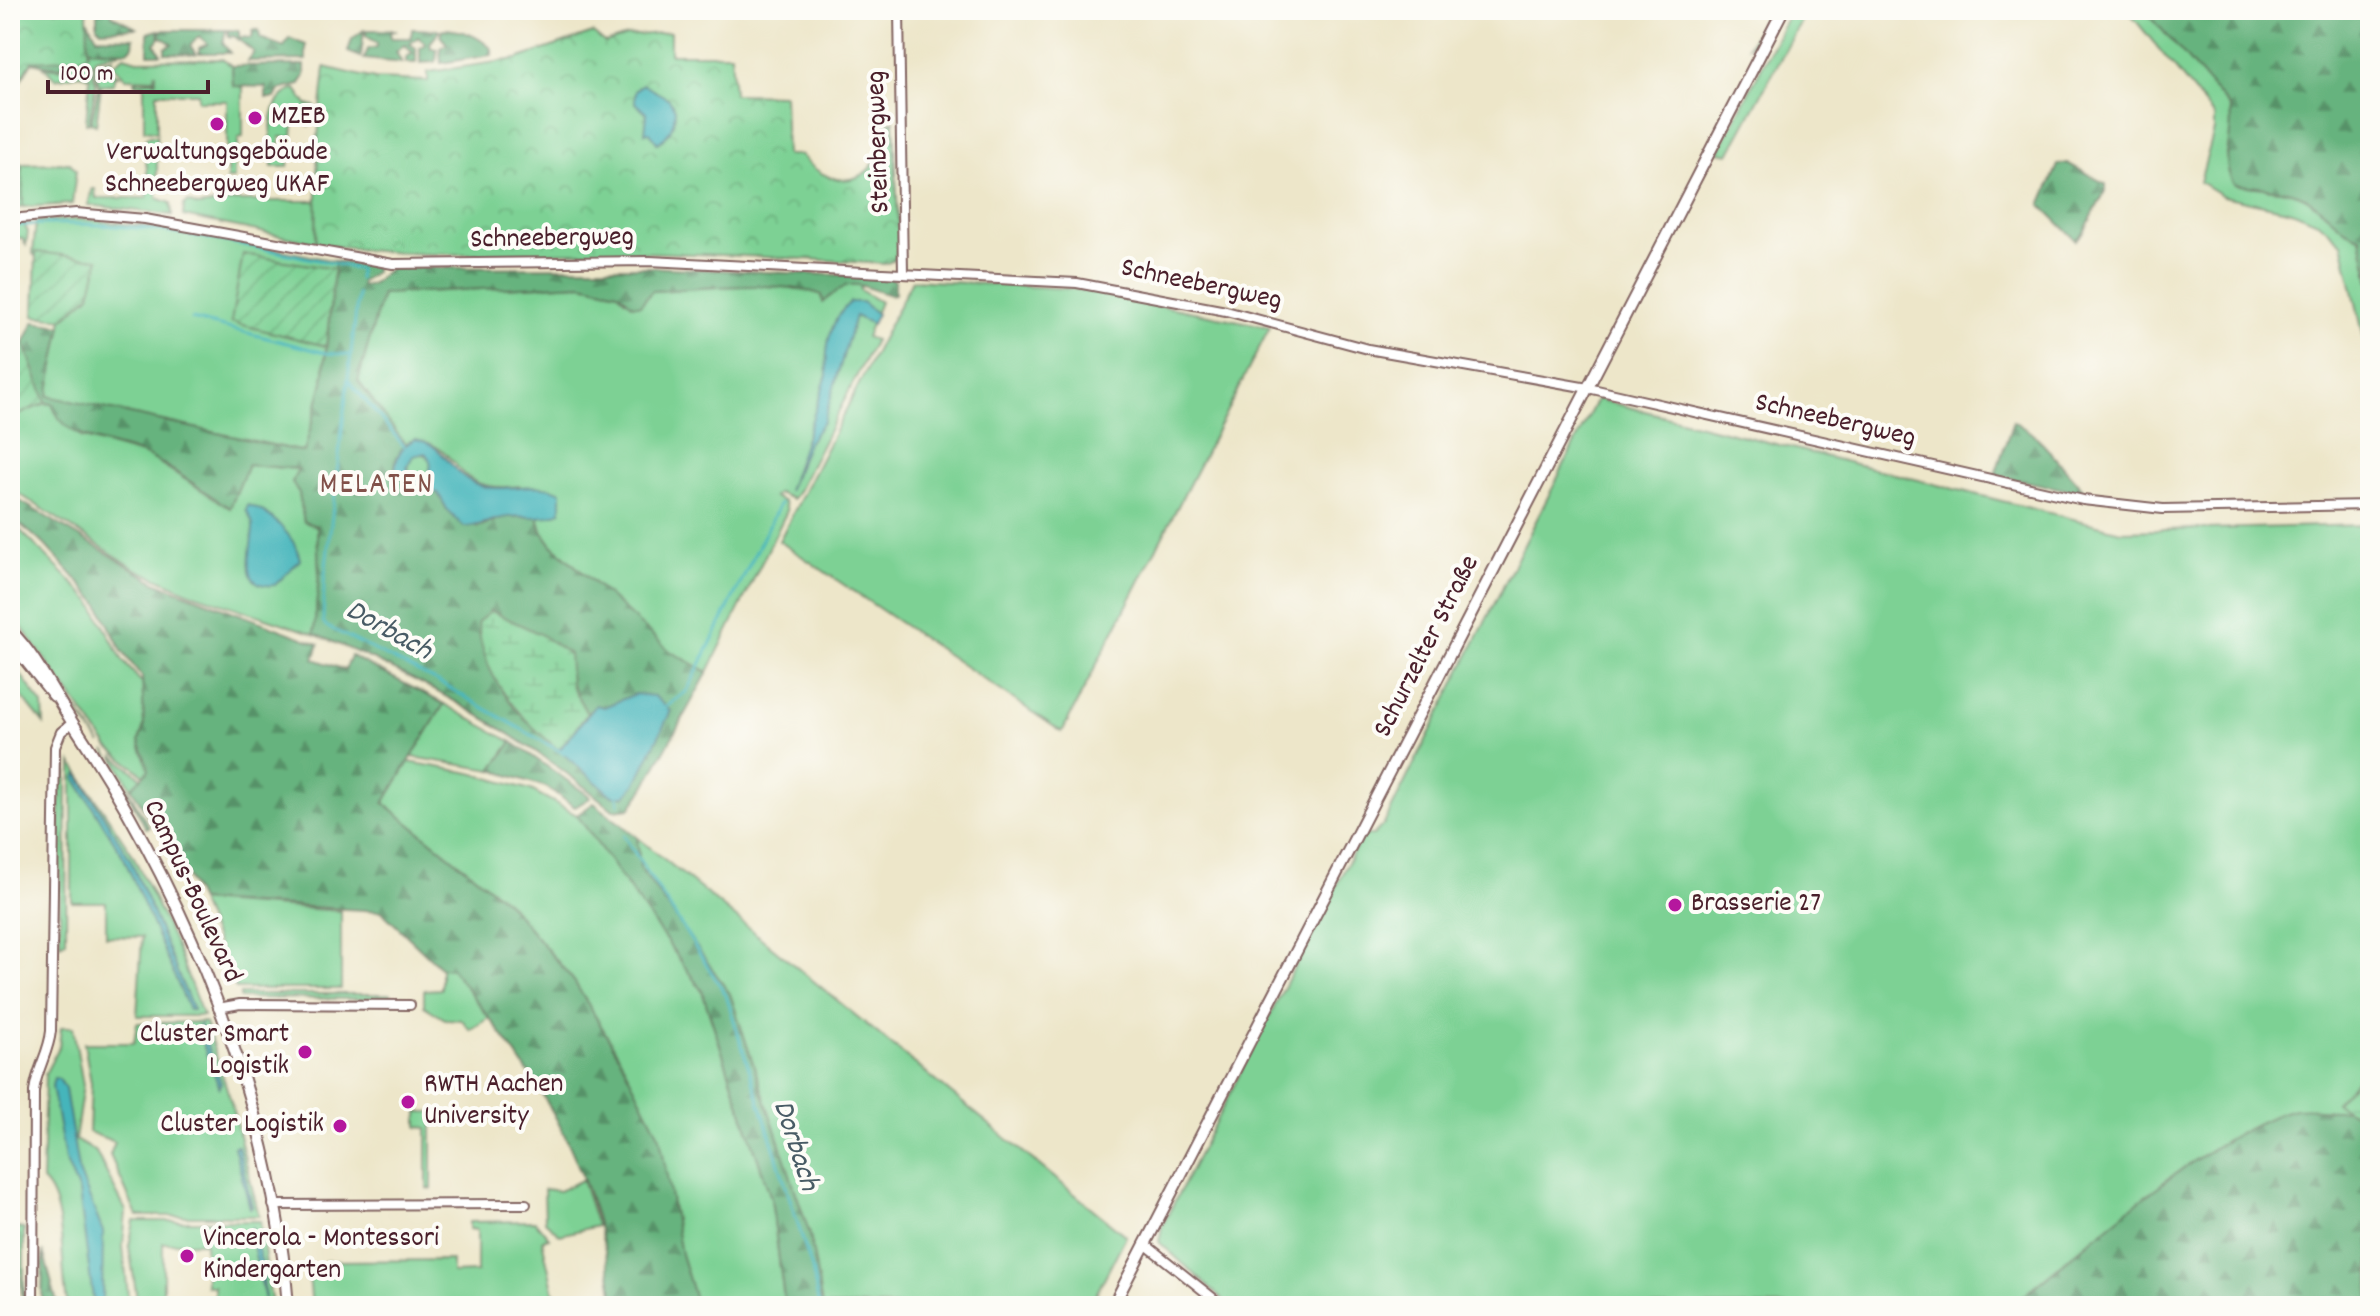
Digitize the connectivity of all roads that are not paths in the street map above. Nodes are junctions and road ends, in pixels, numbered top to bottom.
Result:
1 (899, 10) edge
2 (1783, 10) edge
3 (10, 219) edge
4 (903, 273) junction
5 (1588, 388) junction
6 (2370, 505) edge
7 (10, 630) edge
8 (10, 641) edge
9 (58, 700) junction
10 (72, 723) junction
11 (410, 1005) dead end
12 (218, 1008) junction
13 (526, 1204) dead end
14 (273, 1205) junction
15 (1145, 1244) junction
16 (33, 1306) edge
17 (288, 1306) edge
18 (1113, 1306) edge
19 (1223, 1306) edge

1 - 4 street, Steinbergweg
2 - 5 street, Schurzelter Straße
3 - 4 street, Schneebergweg
4 - 5 street, Schneebergweg
5 - 6 street, Schneebergweg
5 - 15 street, Schurzelter Straße
7 - 9 street, Campus-Boulevard
8 - 9 street, Campus-Boulevard
9 - 10 street, Campus-Boulevard
10 - 12 street, Campus-Boulevard
10 - 16 street
11 - 12 street
12 - 14 street, Campus-Boulevard
13 - 14 street
14 - 17 street, Campus-Boulevard
15 - 18 street, Schurzelter Straße
15 - 19 street

